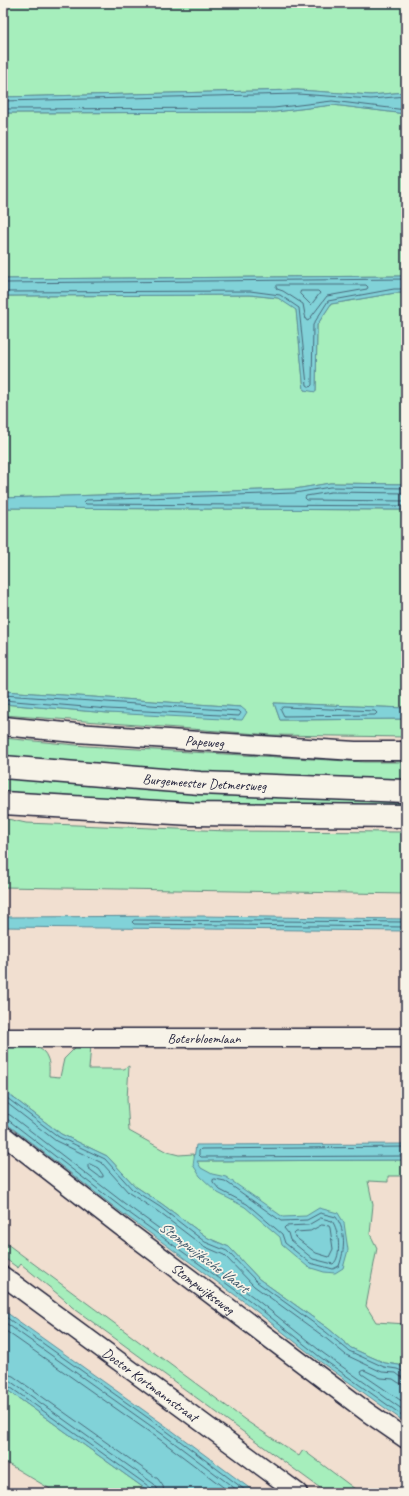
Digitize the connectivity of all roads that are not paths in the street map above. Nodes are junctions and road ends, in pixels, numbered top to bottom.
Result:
1 (3, 726) edge
2 (406, 751) edge
3 (3, 767) edge
4 (406, 791) edge
5 (3, 803) edge
6 (406, 816) edge
7 (3, 1038) edge
8 (406, 1038) edge
9 (3, 1135) edge
10 (3, 1276) edge
11 (406, 1439) edge
12 (298, 1493) edge

1 - 2 street, Papeweg
3 - 4 main road, Burgemeester Detmersweg
5 - 6 main road
7 - 8 street, Boterbloemlaan
9 - 11 street, Stompwijkseweg
10 - 12 street, Doctor Kortmannstraat

